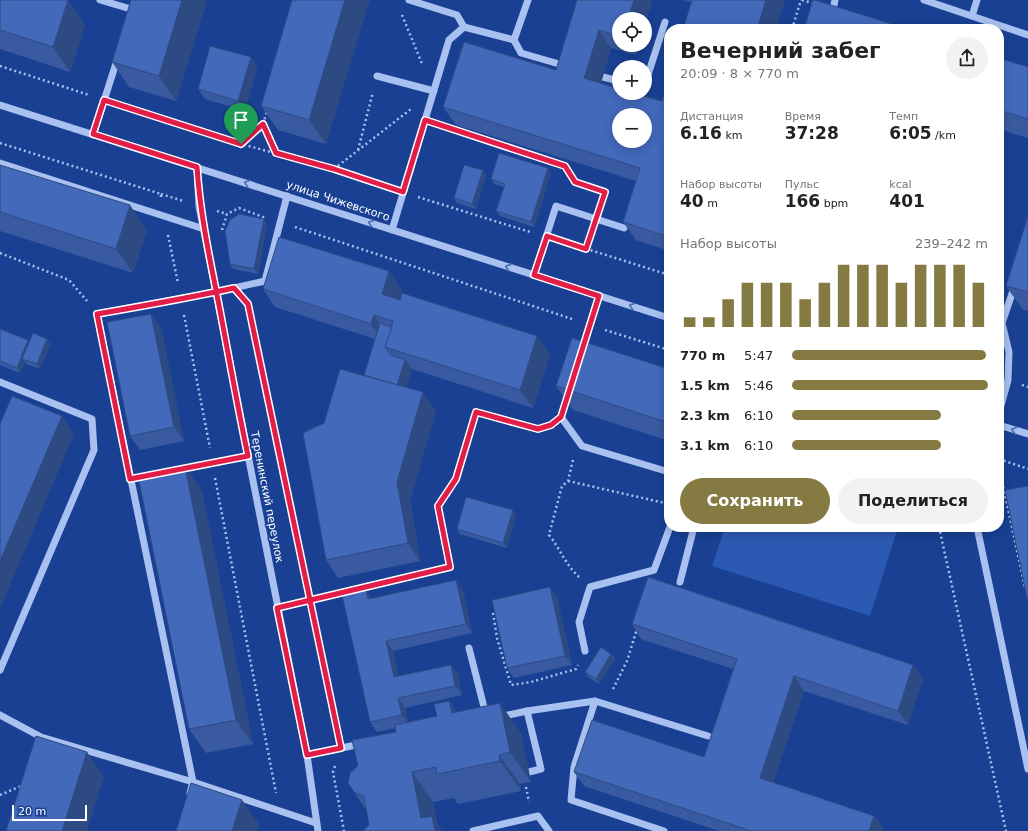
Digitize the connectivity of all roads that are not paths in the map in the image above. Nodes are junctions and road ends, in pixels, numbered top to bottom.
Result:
1 (100, 0) edge
2 (137, 0) edge
3 (409, 0) edge
4 (528, 0) edge
5 (835, 0) edge
6 (924, 0) edge
7 (977, 0) edge
8 (846, 14) edge
9 (972, 16) junction
10 (994, 24) edge
11 (664, 25) edge
12 (1004, 27) edge
13 (464, 28) junction
14 (1028, 36) edge
15 (514, 40) junction
16 (121, 48) edge
17 (652, 62) edge
18 (574, 68) edge
19 (377, 76) road end
20 (603, 76) dead end
21 (612, 79) edge
22 (434, 91) junction
23 (0, 105) edge
24 (93, 134) junction
25 (0, 163) edge
26 (197, 167) junction
27 (286, 196) junction
28 (624, 228) edge
29 (204, 229) junction
30 (392, 230) junction
31 (534, 275) junction
32 (1016, 279) edge
33 (216, 292) junction
34 (599, 296) junction
35 (664, 316) edge
36 (1004, 317) edge
37 (1004, 331) edge
38 (579, 361) edge
39 (0, 382) edge
40 (572, 382) edge
41 (1004, 395) edge
42 (561, 417) junction
43 (1004, 427) edge
44 (1028, 434) edge
45 (248, 456) junction
46 (664, 471) edge
47 (168, 472) edge
48 (668, 532) edge
49 (693, 532) edge
50 (978, 532) edge
51 (680, 582) dead end
52 (277, 608) junction
53 (469, 648) dead end
54 (585, 651) road end
55 (0, 670) edge
56 (595, 701) junction
57 (527, 711) junction
58 (0, 716) edge
59 (487, 719) junction
60 (479, 721) edge
61 (708, 736) dead end
62 (372, 742) edge
63 (307, 755) junction
64 (1028, 769) edge
65 (529, 772) dead end
66 (193, 782) junction
67 (186, 803) edge
68 (316, 823) junction
69 (318, 831) edge
70 (473, 831) edge
71 (549, 831) edge
72 (664, 831) edge

1 - 2 street
3 - 13 street
4 - 15 street
5 - 8 street
6 - 9 street
7 - 9 street
9 - 10 street
11 - 17 street
12 - 14 street
13 - 15 street
13 - 22 street
15 - 18 street
16 - 24 street
19 - 22 street
20 - 21 street
22 - 30 street
23 - 24 street, улица Чижевского
24 - 26 street, улица Чижевского
25 - 29 street
27 -> 26 street, улица Чижевского
26 - 29 street, Теренинский переулок
30 -> 27 street, улица Чижевского
27 - 33 street
28 - 31 street
29 - 33 street, Теренинский переулок
31 -> 30 street, улица Чижевского
31 - 34 street, улица Чижевского
32 - 36 street
33 - 45 street, Теренинский переулок
33 - 66 street
35 -> 34 street, улица Чижевского
34 - 38 street
37 - 41 street
39 - 55 street
40 - 42 street
42 - 46 street
42 - 52 street
44 -> 43 street
45 - 47 street
45 - 52 street, Теренинский переулок
48 - 54 street
49 - 51 street
50 - 64 street
52 - 63 street, Теренинский переулок
53 - 59 street
56 - 57 street
56 - 61 street
56 - 72 street
57 - 59 street
57 - 65 street
58 - 66 street
59 - 60 street
62 - 63 street
63 - 68 street, Теренинский переулок
66 - 67 street
66 - 68 street
68 - 69 street, Теренинский переулок
70 - 71 street

